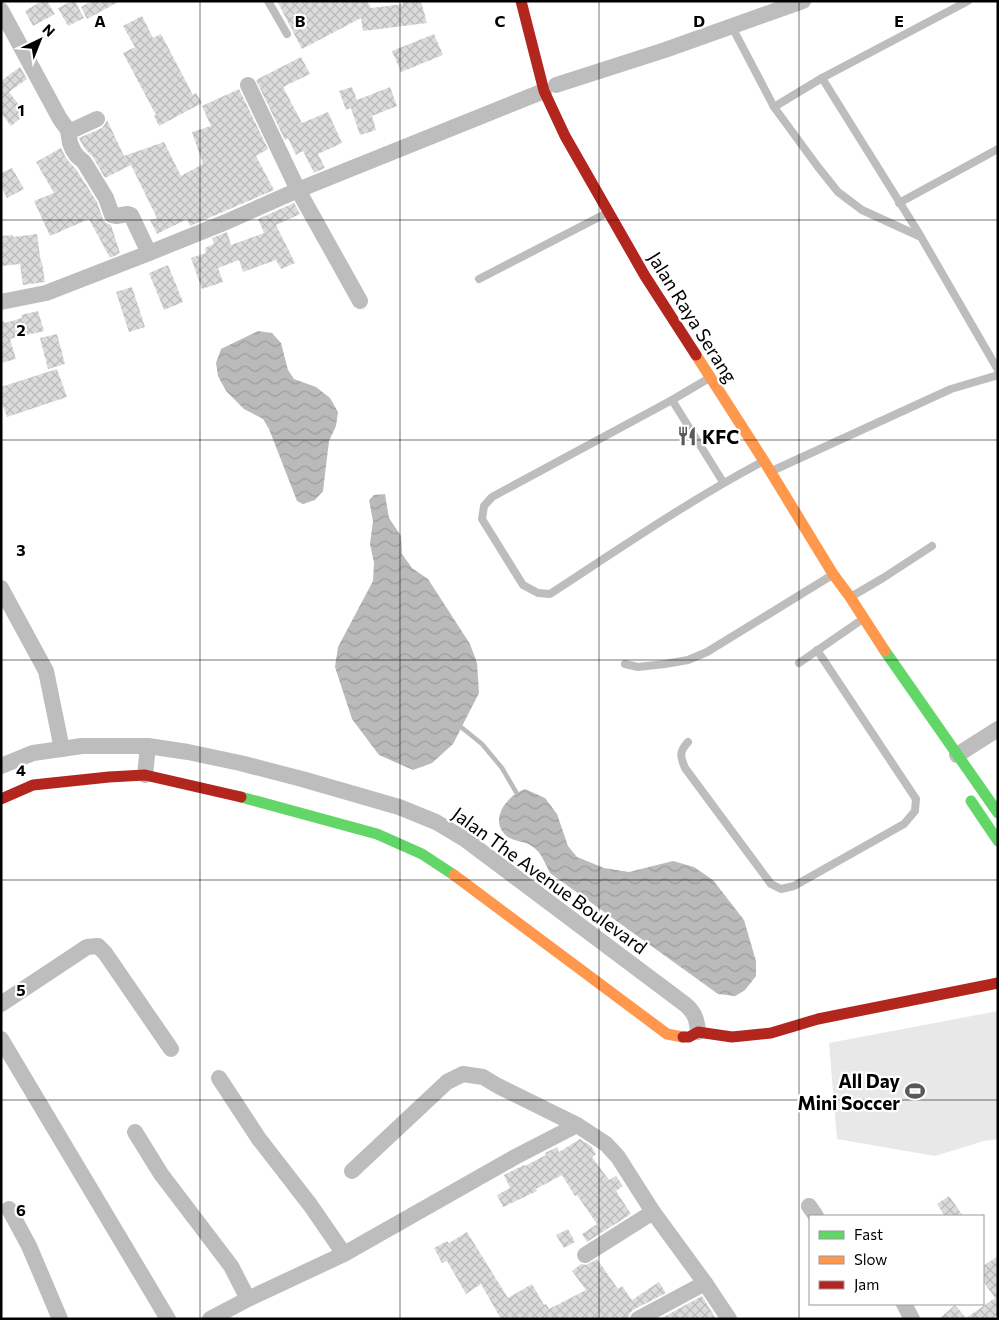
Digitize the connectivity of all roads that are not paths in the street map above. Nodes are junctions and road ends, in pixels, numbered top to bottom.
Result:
1 (268, 1) edge
2 (522, 1) edge
3 (530, 1) edge
4 (803, 1) edge
5 (968, 1) edge
6 (1, 10) edge
7 (732, 27) junction
8 (287, 34) dead end
9 (545, 50) dead end
10 (822, 78) junction
11 (248, 84) dead end
12 (553, 86) junction
13 (774, 106) junction
14 (96, 119) dead end
15 (68, 130) junction
16 (576, 133) dead end
17 (998, 150) edge
18 (298, 190) junction
19 (899, 203) junction
20 (608, 210) junction
21 (921, 237) junction
22 (149, 253) junction
23 (478, 279) dead end
24 (360, 301) dead end
25 (1, 302) edge
26 (998, 370) edge
27 (998, 375) edge
28 (710, 378) junction
29 (672, 400) junction
30 (764, 460) junction
31 (771, 472) junction
32 (723, 482) junction
33 (932, 546) dead end
34 (833, 574) junction
35 (1, 588) edge
36 (850, 597) junction
37 (864, 618) junction
38 (872, 632) junction
39 (817, 650) junction
40 (799, 663) dead end
41 (625, 664) dead end
42 (884, 668) dead end
43 (998, 729) edge
44 (688, 742) dead end
45 (148, 746) junction
46 (62, 749) junction
47 (957, 755) junction
48 (1, 766) edge
49 (145, 775) junction
50 (963, 790) dead end
51 (1, 799) edge
52 (998, 813) edge
53 (998, 841) edge
54 (998, 982) edge
55 (1, 1004) edge
56 (698, 1032) junction
57 (1, 1039) edge
58 (171, 1049) dead end
59 (219, 1078) dead end
60 (577, 1125) junction
61 (135, 1132) dead end
62 (352, 1170) dead end
63 (9, 1209) dead end
64 (653, 1212) junction
65 (344, 1254) junction
66 (585, 1255) dead end
67 (705, 1282) junction
68 (248, 1299) junction
69 (905, 1305) edge
70 (60, 1319) edge
71 (168, 1319) edge
72 (210, 1319) edge
73 (638, 1319) edge
74 (728, 1319) edge
75 (912, 1319) edge

1 - 8 lane
2 - 12 main road, Jalan Raya Serang
3 - 9 main road
4 - 7 street
5 - 10 lane
6 - 15 street
7 - 12 street
7 - 13 lane
10 - 13 lane
10 - 19 lane
11 - 18 street
12 - 18 street
12 - 20 main road, Jalan Raya Serang
13 - 21 lane
14 - 15 street
15 - 22 street
16 - 20 main road
17 - 19 lane
18 - 22 street
18 - 24 street
19 - 21 lane
20 - 23 lane
20 - 28 main road, Jalan Raya Serang
21 - 26 lane
22 - 25 street
27 - 31 lane
28 - 29 lane
28 - 30 main road, Jalan Raya Serang
29 - 32 lane
29 - 32 lane
30 - 31 main road, Jalan Raya Serang
30 - 32 lane
31 - 34 main road, Jalan Raya Serang
33 - 36 lane
34 - 36 main road, Jalan Raya Serang
34 - 41 lane
35 - 46 street
36 - 37 main road, Jalan Raya Serang
37 - 38 main road, Jalan Raya Serang
37 - 39 lane
38 - 42 main road, Jalan Raya Serang
38 - 47 main road, Jalan Raya Serang
39 - 40 lane
39 - 44 lane
43 - 47 street
45 - 46 street, Jalan The Avenue Boulevard
45 - 49 street
45 - 56 street, Jalan The Avenue Boulevard
46 - 48 street, Jalan The Avenue Boulevard
47 - 52 main road, Jalan Raya Serang
49 - 51 main road
49 - 56 main road
50 - 53 main road
54 - 56 main road
55 - 58 street
57 - 71 street
59 - 65 street
60 - 62 street
60 - 64 street
60 - 65 street
61 - 68 street
63 - 70 street
64 - 66 street
64 - 67 street
65 - 68 street
67 - 73 street
67 - 74 street
68 - 72 street
69 - 75 street

